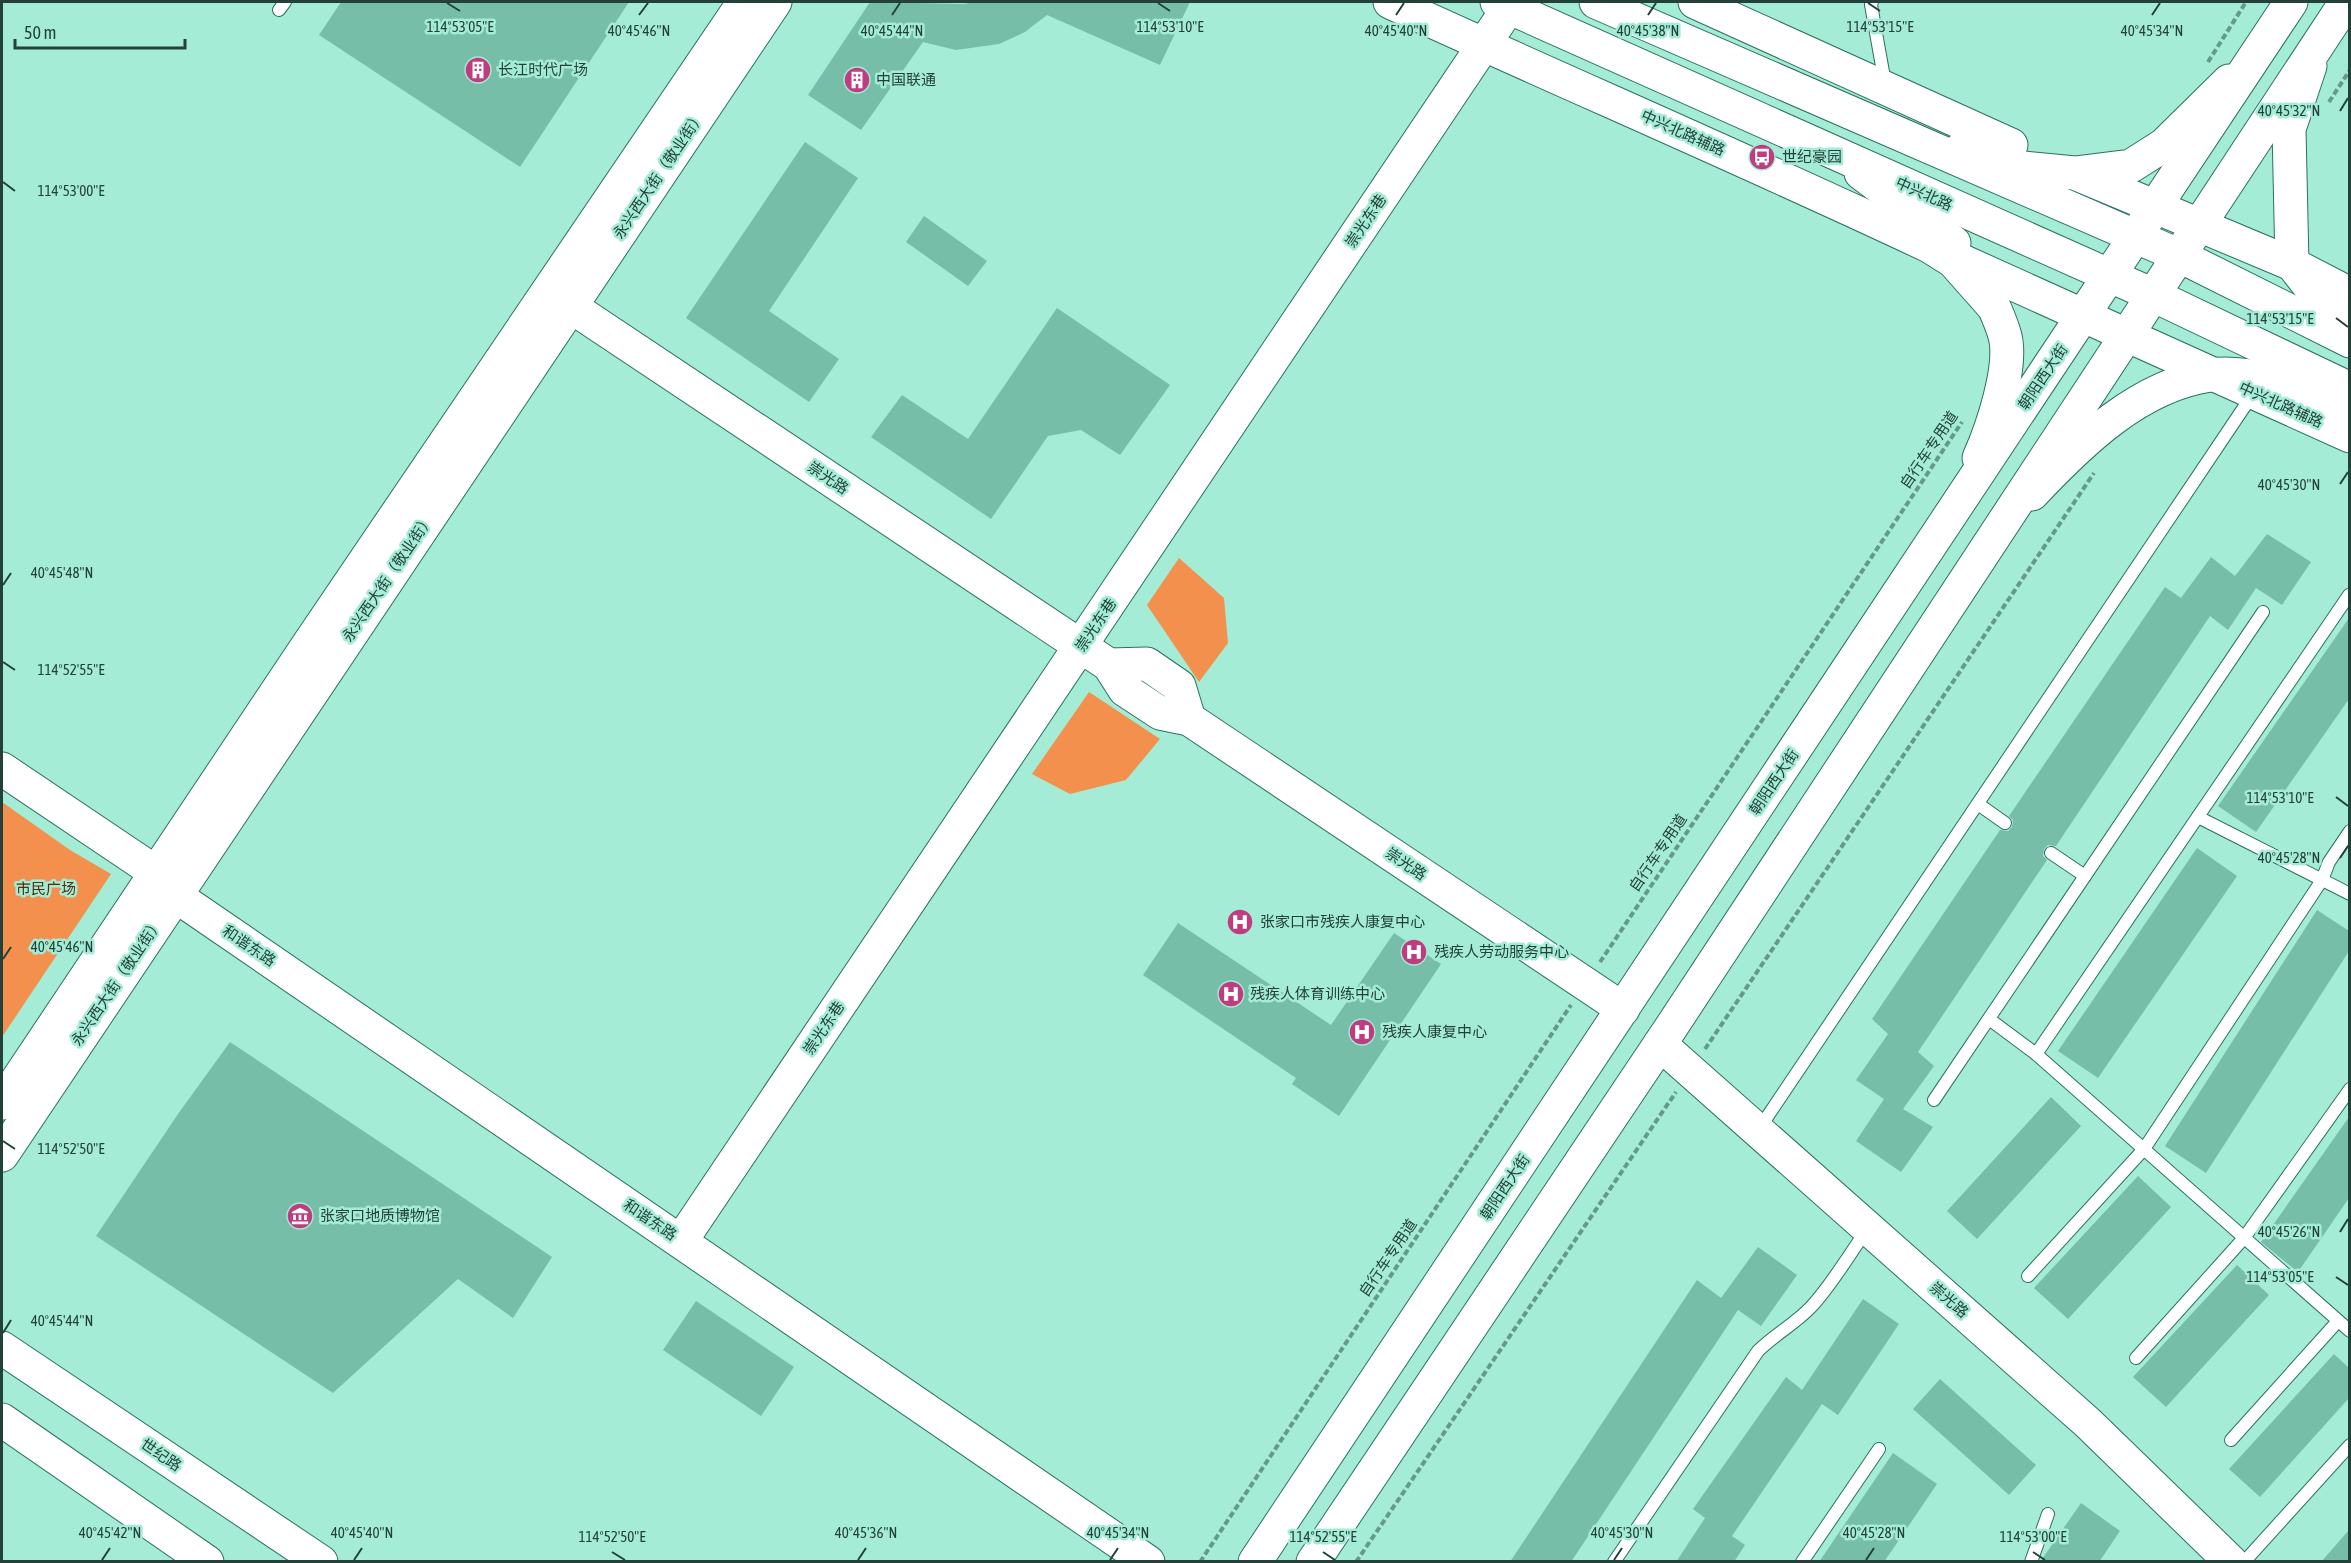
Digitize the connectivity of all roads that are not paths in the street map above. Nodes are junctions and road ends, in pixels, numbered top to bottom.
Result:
1 (744, 2) edge
2 (775, 2) edge
3 (1390, 2) edge
4 (1596, 2) edge
5 (1695, 2) edge
6 (1872, 2) edge
7 (2292, 2) edge
8 (2346, 2) edge
9 (1503, 4) edge
10 (2272, 32) junction
11 (1484, 45) junction
12 (2316, 49) junction
13 (1885, 87) junction
14 (1854, 114) junction
15 (2007, 144) junction
16 (1832, 153) junction
17 (2140, 161) junction
18 (2075, 173) junction
19 (2155, 206) junction
20 (2198, 225) junction
21 (2135, 237) junction
22 (1929, 246) junction
23 (2178, 255) junction
24 (2292, 264) junction
25 (1977, 268) junction
26 (2110, 277) junction
27 (2349, 294) edge
28 (2153, 295) junction
29 (559, 299) junction
30 (1992, 305) junction
31 (2084, 316) junction
32 (2349, 325) edge
33 (2126, 336) junction
34 (2349, 341) edge
35 (2212, 375) junction
36 (2349, 389) edge
37 (2254, 393) junction
38 (2349, 404) edge
39 (2349, 436) edge
40 (1959, 504) junction
41 (1995, 535) junction
42 (2349, 595) edge
43 (2263, 612) dead end
44 (1081, 647) junction
45 (2, 768) edge
46 (2, 787) edge
47 (1978, 804) junction
48 (2198, 817) junction
49 (2005, 823) dead end
50 (2349, 831) edge
51 (2051, 853) dead end
52 (2085, 876) junction
53 (2322, 880) junction
54 (163, 887) junction
55 (2349, 894) edge
56 (1623, 1009) junction
57 (1989, 1019) junction
58 (1660, 1044) junction
59 (2036, 1054) junction
60 (2349, 1089) edge
61 (1934, 1100) dead end
62 (2, 1103) edge
63 (1758, 1131) junction
64 (2144, 1149) junction
65 (2, 1155) edge
66 (1868, 1228) junction
67 (2244, 1238) junction
68 (681, 1241) junction
69 (2028, 1276) dead end
70 (2338, 1321) junction
71 (2349, 1331) edge
72 (2, 1348) edge
73 (2136, 1358) dead end
74 (2, 1420) edge
75 (2231, 1440) dead end
76 (2349, 1444) edge
77 (1879, 1449) dead end
78 (2048, 1514) dead end
79 (2226, 1559) edge
80 (207, 1562) edge
81 (321, 1562) edge
82 (1148, 1562) edge
83 (1255, 1562) edge
84 (1313, 1562) edge
85 (1614, 1562) edge
86 (1802, 1562) edge
87 (2031, 1562) edge

1 - 29 main road, 永兴西大街（敬业街）
2 - 29 main road, 永兴西大街（敬业街）
3 - 11 main road, 中兴北路辅路
4 - 14 main road
5 - 13 main road
6 - 13 lane
7 - 10 main road, 朝阳西大街
8 - 12 main road
9 - 11 main road, 崇光东巷
9 - 16 main road, 中兴北路
10 - 17 main road
10 - 19 main road, 朝阳西大街
11 - 22 main road, 中兴北路辅路
11 - 44 main road, 崇光东巷
12 - 20 main road
12 - 24 main road
13 - 15 main road
14 - 18 main road
14 - 21 main road
15 - 17 main road
15 - 18 main road
16 - 25 main road
16 - 26 main road, 中兴北路
17 - 18 main road
18 - 19 main road
19 - 20 main road
19 - 21 main road, 朝阳西大街
20 - 23 main road
20 - 24 main road
21 - 23 main road
21 - 26 main road, 朝阳西大街
22 - 25 main road, 中兴北路辅路
22 - 30 main road, 中兴北路辅路
23 - 28 main road
23 - 34 main road
24 - 27 main road
24 - 32 main road
25 - 30 main road
25 - 31 main road, 中兴北路辅路
26 - 28 main road, 中兴北路
26 - 31 main road, 朝阳西大街
28 - 33 main road
28 - 36 main road, 中兴北路
29 - 44 main road, 崇光路
29 - 54 main road, 永兴西大街（敬业街）
30 - 40 main road
31 - 33 main road, 中兴北路辅路
31 - 40 main road, 朝阳西大街
33 - 35 main road, 中兴北路辅路
33 - 41 main road
35 - 37 main road, 中兴北路辅路
35 - 38 main road
35 - 41 main road
37 - 39 main road, 中兴北路辅路
37 - 47 lane
40 - 56 main road, 朝阳西大街
41 - 58 main road
42 - 48 lane
43 - 52 lane
44 - 56 main road, 崇光路
44 - 68 main road, 崇光东巷
45 - 54 main road, 和谐东路
46 - 54 main road, 和谐东路
47 - 49 lane
47 - 63 lane
48 - 53 lane
48 - 59 lane
50 - 53 lane
51 - 52 lane
52 - 57 lane
53 - 55 lane
53 - 64 lane
54 - 62 main road, 永兴西大街（敬业街）
54 - 65 main road, 永兴西大街（敬业街）
54 - 68 main road, 和谐东路
56 - 83 main road, 朝阳西大街
57 - 59 lane
57 - 61 lane
58 - 63 main road, 崇光路
58 - 84 main road
59 - 64 lane
60 - 67 lane
63 - 66 main road, 崇光路
64 - 67 lane
64 - 69 lane
66 - 79 main road, 崇光路
66 - 85 lane
67 - 70 lane
67 - 73 lane
68 - 82 main road, 和谐东路
70 - 71 lane
70 - 75 lane
72 - 81 main road, 世纪路
74 - 80 main road
76 - 79 lane
77 - 86 lane
78 - 87 lane

